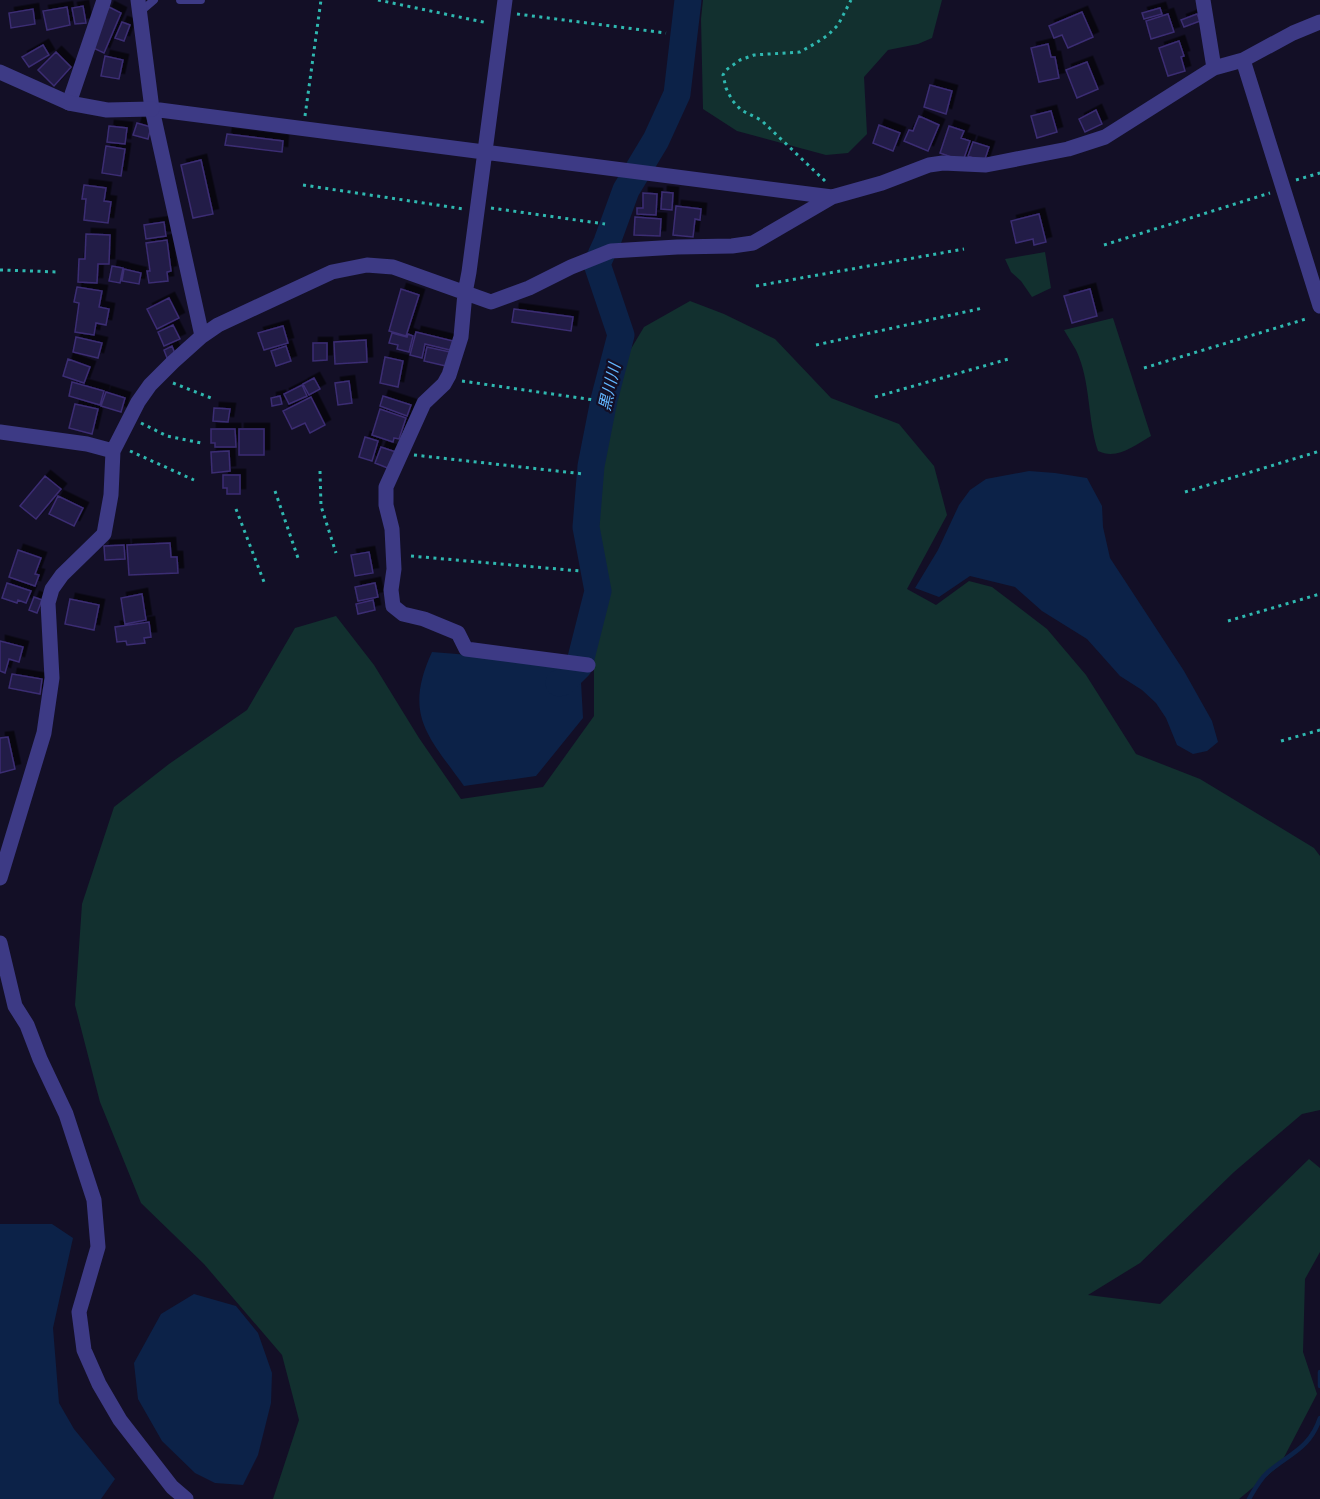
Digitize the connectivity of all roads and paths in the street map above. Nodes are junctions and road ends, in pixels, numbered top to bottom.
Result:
1 (104, 0) edge
2 (154, 0) edge
3 (180, 0) edge
4 (201, 0) edge
5 (321, 0) edge
6 (378, 0) edge
7 (851, 0) edge
8 (1203, 0) edge
9 (139, 6) edge
10 (508, 6) edge
11 (1320, 22) edge
12 (495, 24) dead end
13 (666, 33) dead end
14 (1243, 60) junction
15 (1214, 68) junction
16 (0, 72) edge
17 (69, 104) junction
18 (152, 109) junction
19 (305, 118) dead end
20 (485, 152) junction
21 (1320, 173) edge
22 (1291, 181) dead end
23 (303, 185) dead end
24 (1270, 193) dead end
25 (835, 196) junction
26 (485, 207) dead end
27 (466, 209) dead end
28 (605, 224) dead end
29 (1104, 245) dead end
30 (964, 249) dead end
31 (0, 270) edge
32 (59, 272) dead end
33 (756, 286) dead end
34 (465, 293) junction
35 (1320, 306) edge
36 (983, 308) dead end
37 (1309, 318) dead end
38 (202, 336) junction
39 (816, 345) dead end
40 (1011, 358) dead end
41 (1144, 368) dead end
42 (164, 380) dead end
43 (454, 380) dead end
44 (875, 397) dead end
45 (211, 398) dead end
46 (594, 400) dead end
47 (135, 419) dead end
48 (0, 432) edge
49 (201, 443) dead end
50 (117, 449) junction
51 (1320, 451) edge
52 (406, 454) dead end
53 (320, 471) dead end
54 (584, 474) dead end
55 (194, 480) dead end
56 (275, 491) dead end
57 (1185, 492) dead end
58 (236, 509) dead end
59 (336, 553) dead end
60 (411, 556) dead end
61 (298, 558) dead end
62 (580, 571) dead end
63 (264, 582) dead end
64 (1320, 594) edge
65 (1228, 621) dead end
66 (588, 665) dead end
67 (1320, 730) edge
68 (1281, 741) dead end
69 (0, 878) edge
70 (0, 943) edge
71 (186, 1499) edge

1 - 17 street
2 - 9 lane
3 - 4 lane
5 - 19 path
6 - 12 path
7 - 25 path
8 - 15 street
9 - 18 street
10 - 13 path
10 - 20 street
11 - 14 street
14 - 15 street
14 - 35 street
15 - 25 street
16 - 17 street
17 - 18 street
18 - 20 street
18 - 38 street
20 - 25 street
20 - 34 street
21 - 22 path
23 - 27 path
24 - 29 path
25 - 34 street
26 - 28 path
30 - 33 path
31 - 32 path
34 - 38 street
34 - 66 street
36 - 39 path
37 - 41 path
38 - 50 street
40 - 44 path
42 - 45 path
43 - 46 path
47 - 49 path
48 - 50 street
50 - 55 path
50 - 69 street
51 - 57 path
52 - 54 path
53 - 59 path
56 - 61 path
58 - 63 path
60 - 62 path
64 - 65 path
67 - 68 path
70 - 71 street

